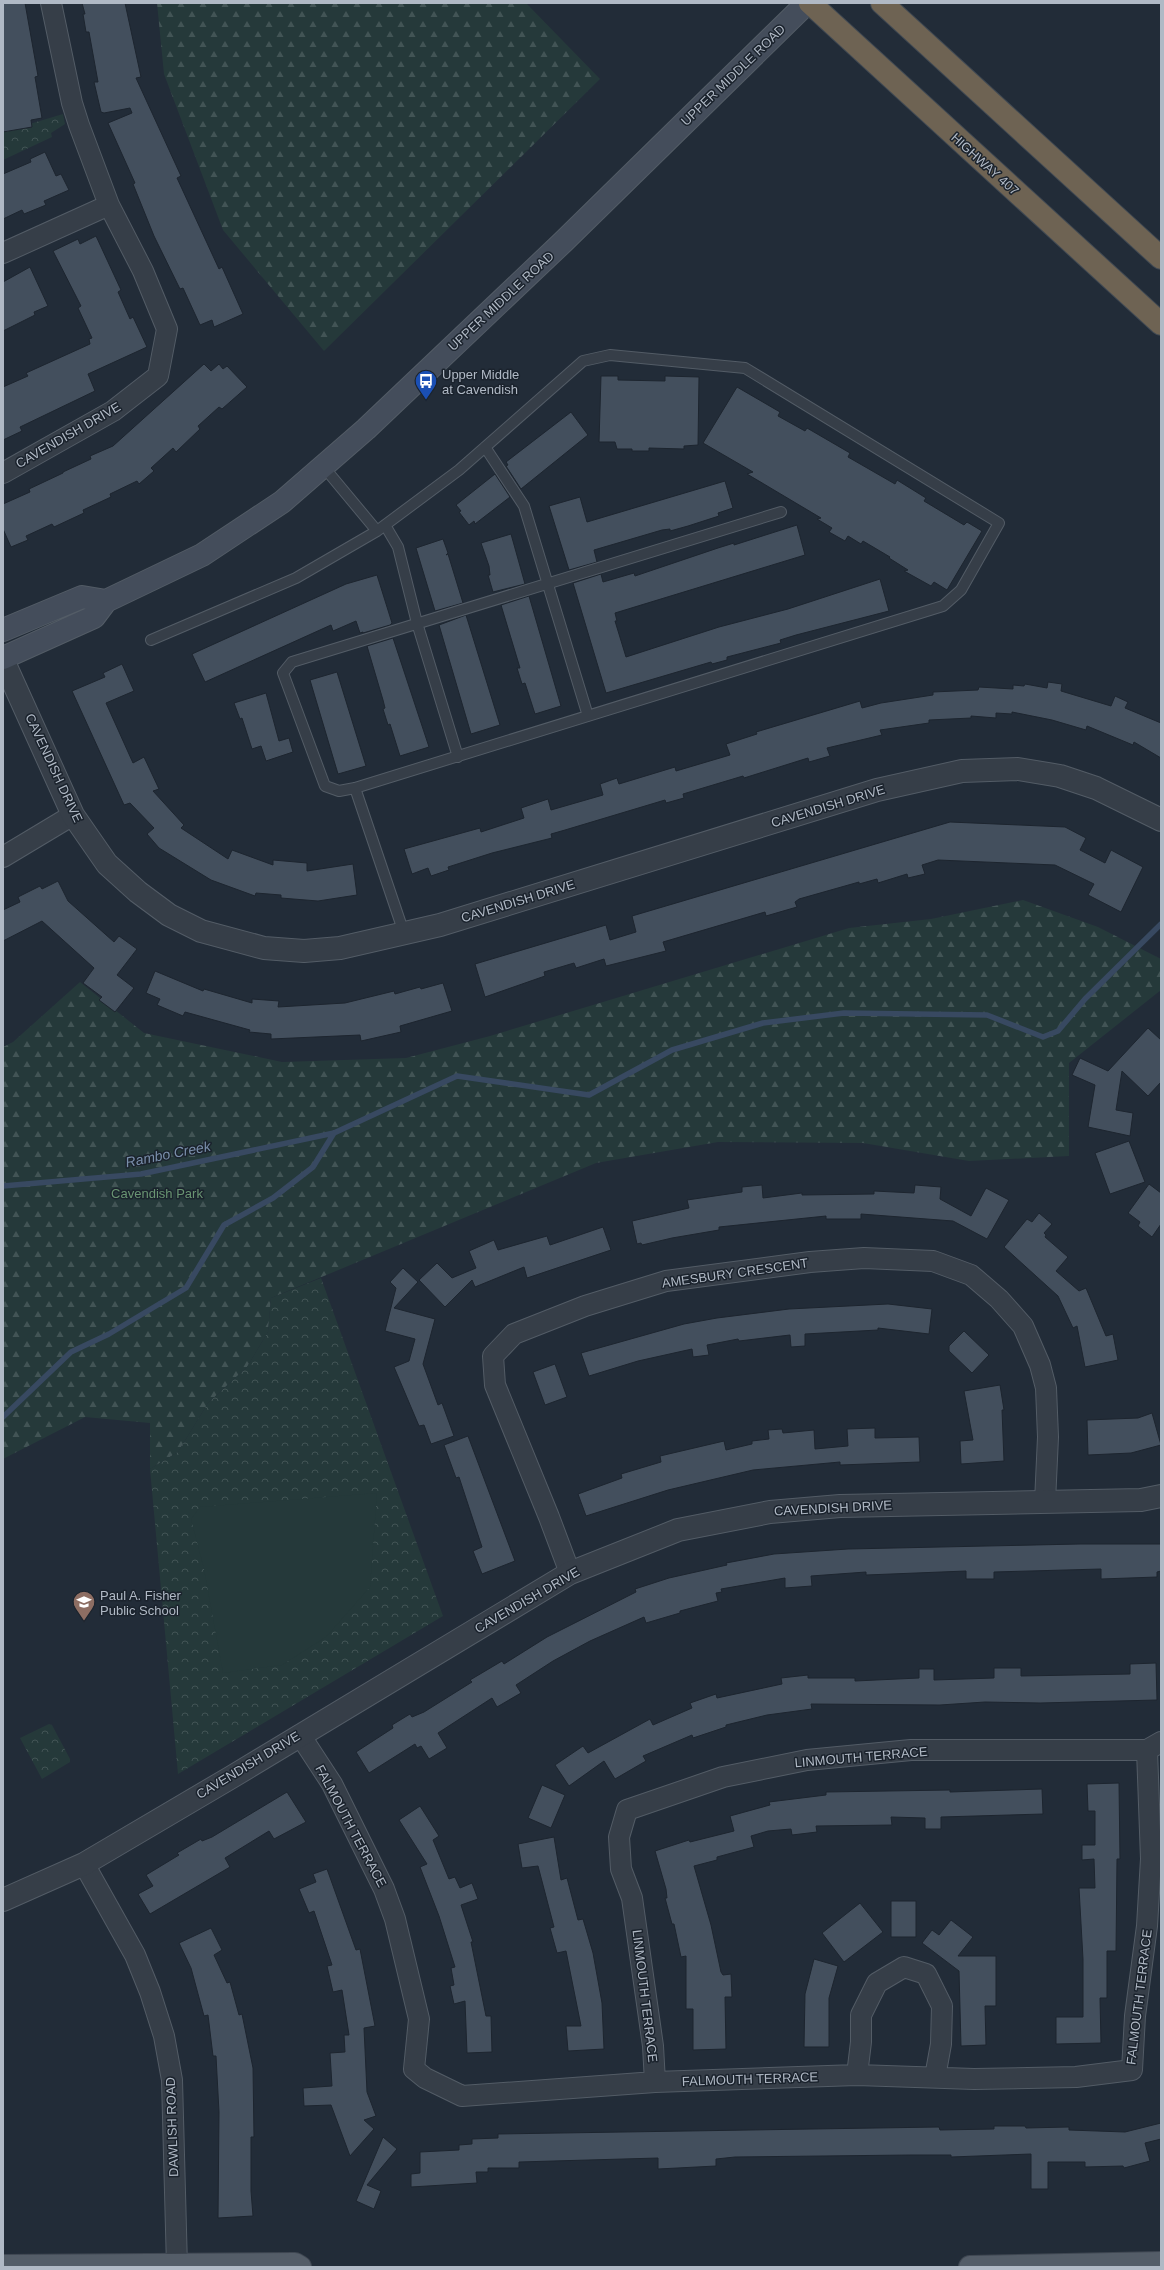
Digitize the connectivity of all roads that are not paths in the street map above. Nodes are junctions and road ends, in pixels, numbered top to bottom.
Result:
1 (51, 3) edge
2 (809, 3) edge
3 (882, 3) edge
4 (109, 205) junction
5 (3, 253) edge
6 (1161, 258) edge
7 (1161, 324) edge
8 (486, 447) junction
9 (323, 466) junction
10 (3, 473) edge
11 (781, 512) dead end
12 (381, 528) junction
13 (548, 582) junction
14 (106, 601) junction
15 (417, 623) junction
16 (3, 630) edge
17 (152, 640) dead end
18 (3, 659) edge
19 (588, 716) junction
20 (458, 757) junction
21 (355, 788) junction
22 (73, 815) junction
23 (1161, 820) edge
24 (3, 858) edge
25 (404, 933) junction
26 (1161, 1496) edge
27 (1045, 1502) junction
28 (570, 1573) junction
29 (300, 1735) junction
30 (1154, 1746) edge
31 (84, 1864) junction
32 (3, 1900) edge
33 (857, 2075) junction
34 (935, 2077) junction
35 (655, 2082) junction
36 (1161, 2263) edge
37 (3, 2266) edge
38 (177, 2266) edge
39 (1101, 2266) edge
40 (300, 2267) edge
41 (970, 2267) edge

1 - 4 street, CAVENDISH DRIVE
2 - 7 highway, HIGHWAY 407
2 - 9 main road, UPPER MIDDLE ROAD
3 - 6 highway
4 - 5 street
4 - 10 street, CAVENDISH DRIVE
8 - 12 lane
8 - 13 lane
8 - 19 lane
9 - 12 lane
9 - 14 main road, UPPER MIDDLE ROAD
11 - 13 lane
12 - 15 lane
12 - 17 lane
13 - 15 lane
13 - 19 lane
14 - 16 main road
14 - 18 main road, UPPER MIDDLE ROAD
15 - 20 lane
15 - 21 lane
18 - 22 street, CAVENDISH DRIVE
19 - 20 lane
20 - 21 lane
21 - 25 lane
22 - 24 street
22 - 25 street, CAVENDISH DRIVE
23 - 25 street, CAVENDISH DRIVE
26 - 27 street, CAVENDISH DRIVE
27 - 28 street, CAVENDISH DRIVE
27 - 28 street, AMESBURY CRESCENT
28 - 29 street, CAVENDISH DRIVE
29 - 31 street, CAVENDISH DRIVE
29 - 35 street, FALMOUTH TERRACE
30 - 34 street, FALMOUTH TERRACE
30 - 35 street, LINMOUTH TERRACE
31 - 32 street, CAVENDISH DRIVE
31 - 38 street, DAWLISH ROAD
33 - 34 street, FALMOUTH TERRACE
33 - 34 street
33 - 35 street, FALMOUTH TERRACE
36 - 39 main road
37 - 38 main road
38 - 40 main road
39 - 41 main road

